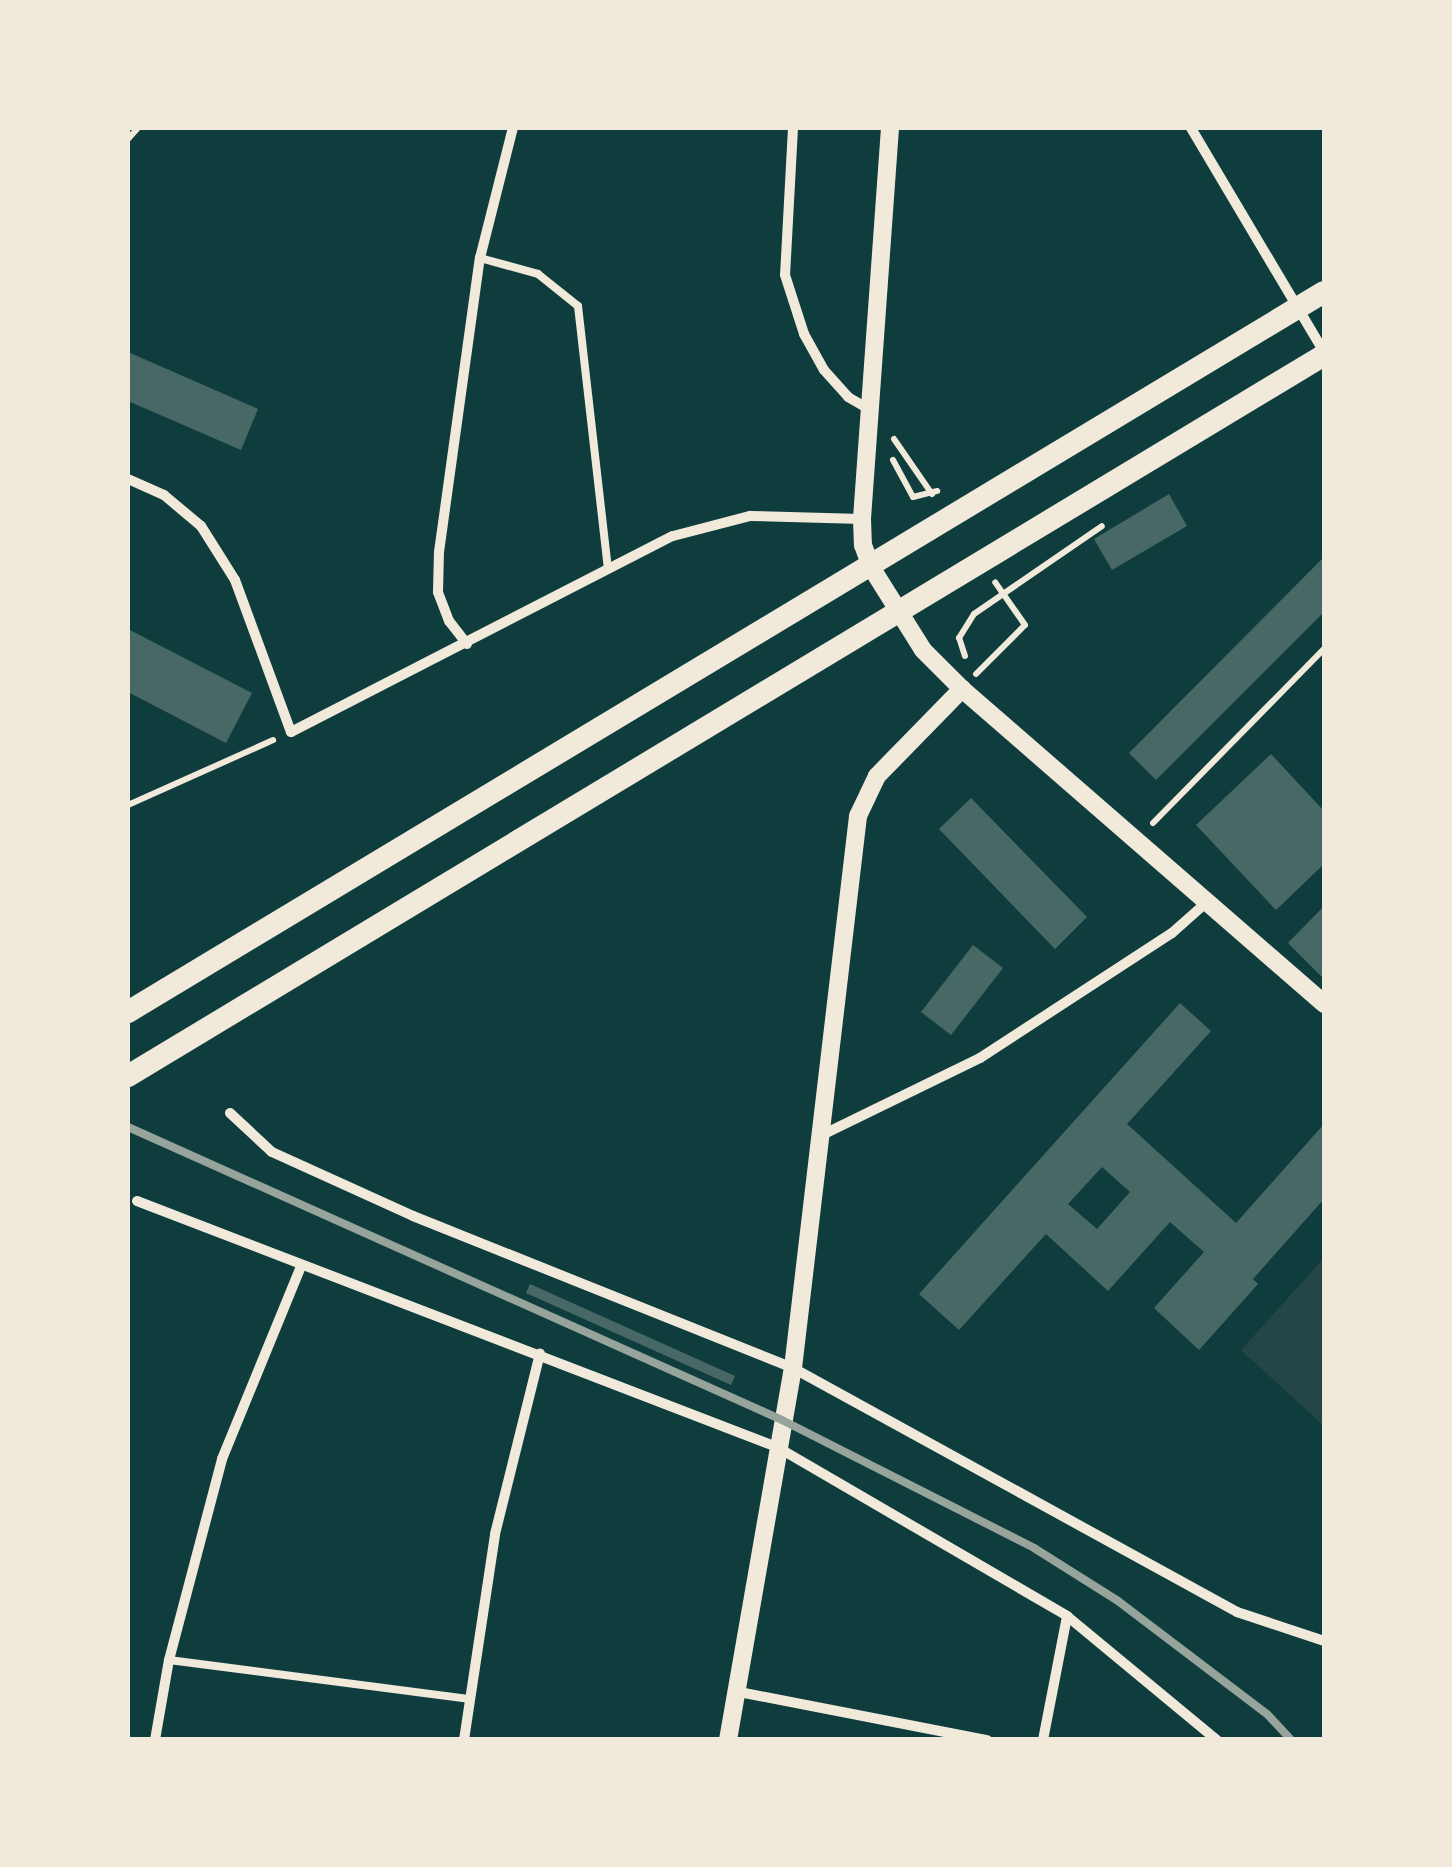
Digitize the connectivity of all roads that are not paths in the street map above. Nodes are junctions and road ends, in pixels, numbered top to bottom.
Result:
1 (512, 128) edge
2 (794, 128) edge
3 (890, 128) edge
4 (1191, 128) edge
5 (480, 258) junction
6 (1324, 292) edge
7 (1298, 308) junction
8 (1324, 353) edge
9 (869, 409) junction
10 (128, 479) edge
11 (862, 520) junction
12 (871, 567) junction
13 (608, 568) junction
14 (898, 614) junction
15 (467, 644) junction
16 (962, 689) junction
17 (1209, 900) junction
18 (1324, 1004) edge
19 (128, 1012) edge
20 (128, 1076) edge
21 (230, 1113) dead end
22 (820, 1136) junction
23 (132, 1205) edge
24 (301, 1266) junction
25 (540, 1354) junction
26 (793, 1368) junction
27 (777, 1447) junction
28 (1067, 1616) junction
29 (1324, 1642) edge
30 (169, 1660) junction
31 (734, 1691) junction
32 (468, 1699) junction
33 (155, 1740) edge
34 (464, 1740) edge
35 (728, 1740) edge
36 (987, 1740) edge
37 (1043, 1740) edge
38 (1217, 1740) edge

1 - 5 street
2 - 9 street
3 - 9 street
4 - 7 street
5 - 13 lane
5 - 15 street
6 - 7 main road
7 - 8 street
7 - 12 main road
8 - 14 main road
9 - 11 street
10 - 15 street
11 - 12 street
11 - 13 street
12 - 14 street
12 - 19 main road
13 - 15 street
14 - 16 street
14 - 20 main road
16 - 17 street
16 - 22 street
17 - 18 street
17 - 22 street
21 - 26 street
22 - 26 street
23 - 24 street
24 - 25 street
24 - 30 street
25 - 27 street
25 - 32 street
26 - 27 street
26 - 29 street
27 - 28 street
27 - 31 street
28 - 37 street
28 - 38 street
30 - 32 lane
30 - 33 street
31 - 35 street
31 - 36 street
32 - 34 street

